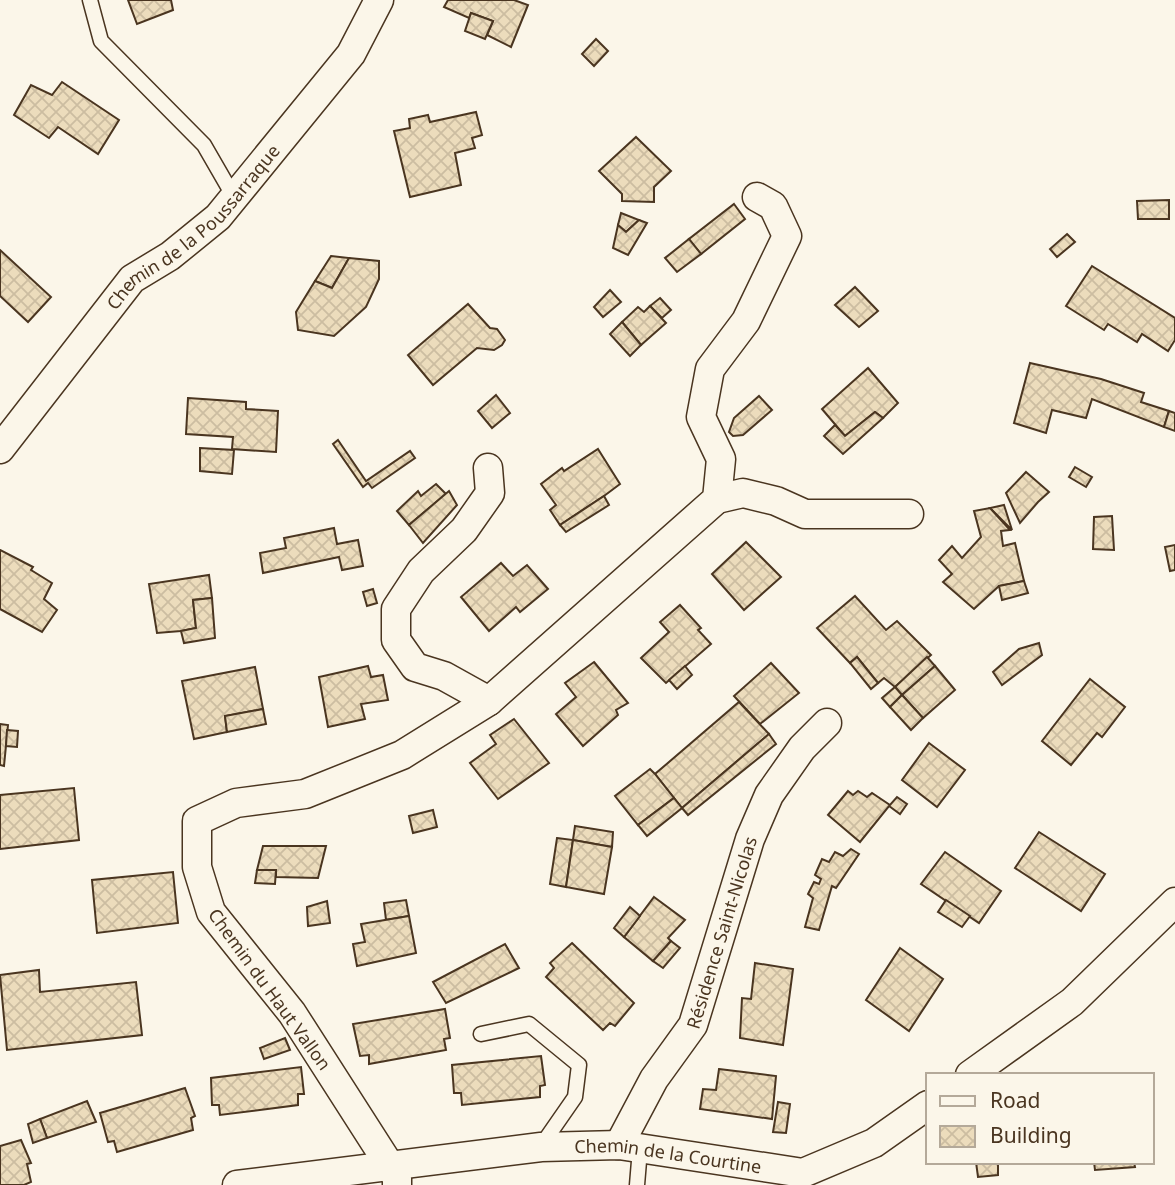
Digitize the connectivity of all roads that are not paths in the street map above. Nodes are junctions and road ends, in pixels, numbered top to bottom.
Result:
1 (90, 0) edge
2 (379, 0) edge
3 (234, 197) junction
4 (757, 197) dead end
5 (0, 449) edge
6 (488, 468) dead end
7 (717, 499) junction
8 (909, 514) dead end
9 (489, 701) junction
10 (827, 723) dead end
11 (1175, 902) edge
12 (481, 1034) dead end
13 (973, 1073) edge
14 (926, 1106) edge
15 (541, 1147) junction
16 (630, 1147) junction
17 (393, 1175) edge
18 (803, 1179) edge
19 (237, 1185) edge
20 (637, 1185) edge

1 - 3 lane
2 - 3 street, Chemin de la Poussarraque
3 - 5 street, Chemin de la Poussarraque
4 - 7 street
6 - 9 street
7 - 8 street
7 - 9 street, Chemin du Haut Vallon
9 - 17 street, Chemin du Haut Vallon
10 - 16 street, Résidence Saint-Nicolas
11 - 13 street
12 - 15 lane
14 - 18 street, Chemin de la Courtine
15 - 16 street, Chemin de la Courtine
15 - 17 street, Chemin de la Courtine
16 - 18 street, Chemin de la Courtine
16 - 20 lane
17 - 19 street, Chemin de la Courtine

